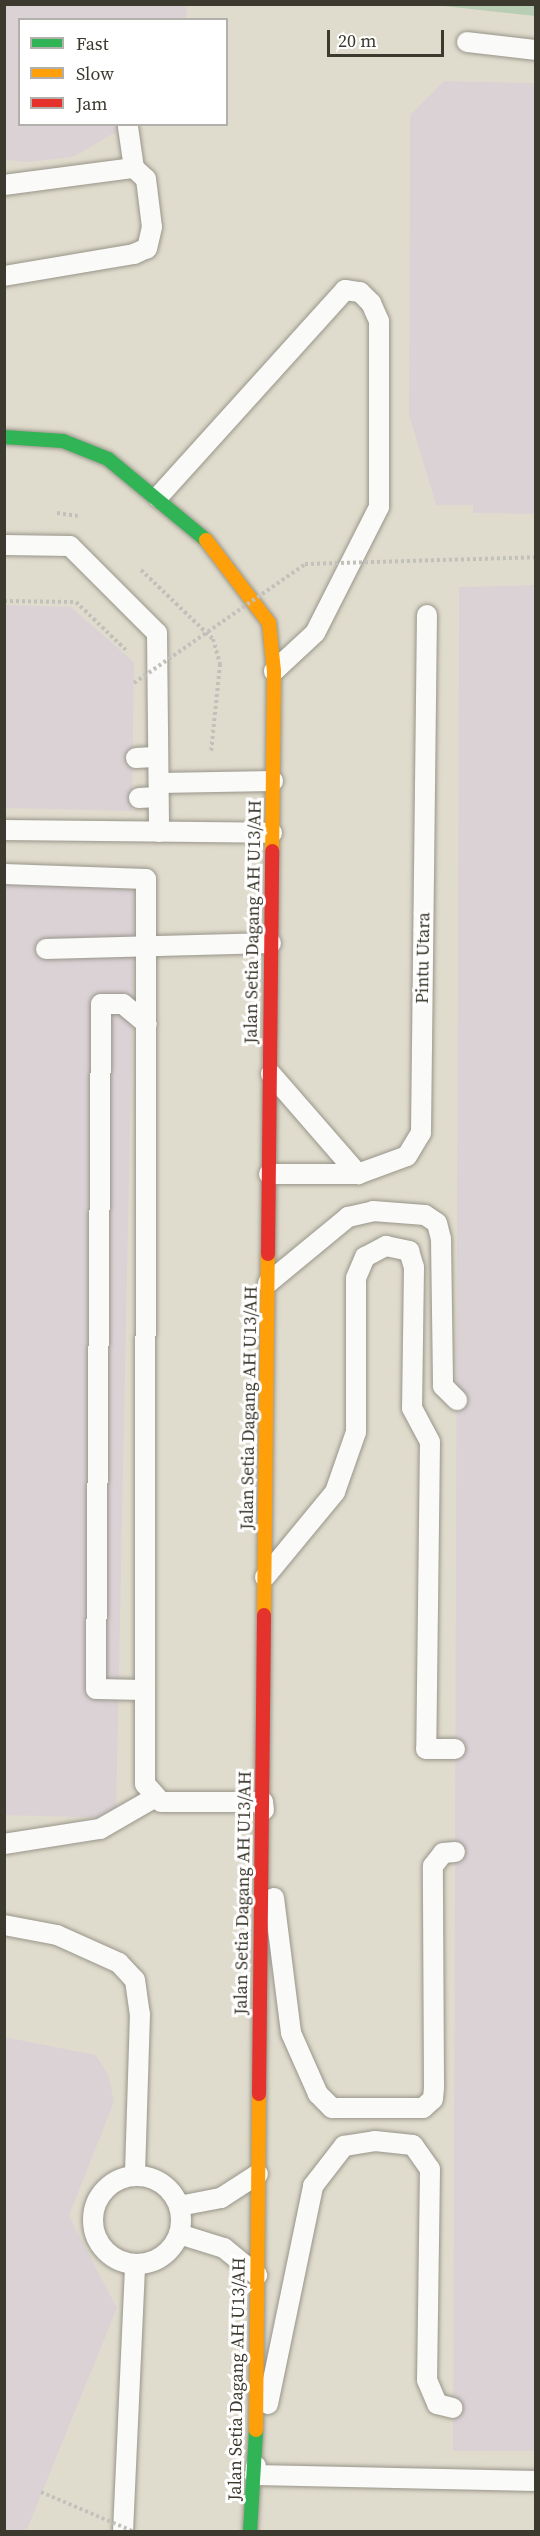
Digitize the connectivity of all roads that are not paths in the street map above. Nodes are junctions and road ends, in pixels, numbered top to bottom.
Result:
1 (467, 42) dead end
2 (536, 50) edge
3 (128, 127) dead end
4 (134, 168) junction
5 (4, 185) edge
6 (4, 276) edge
7 (4, 437) edge
8 (158, 497) junction
9 (4, 545) edge
10 (427, 615) dead end
11 (274, 670) junction
12 (158, 757) junction
13 (136, 758) dead end
14 (273, 781) junction
15 (152, 793) junction
16 (4, 830) edge
17 (159, 832) junction
18 (272, 833) junction
19 (4, 874) edge
20 (271, 943) junction
21 (147, 945) junction
22 (46, 949) dead end
23 (147, 1024) junction
24 (269, 1072) junction
25 (269, 1174) junction
26 (358, 1174) junction
27 (268, 1283) junction
28 (457, 1400) dead end
29 (265, 1577) junction
30 (145, 1690) junction
31 (455, 1749) dead end
32 (154, 1798) junction
33 (262, 1802) junction
34 (4, 1844) edge
35 (455, 1852) dead end
36 (4, 1926) edge
37 (258, 2174) junction
38 (135, 2175) junction
39 (179, 2206) junction
40 (179, 2234) junction
41 (135, 2264) junction
42 (257, 2275) junction
43 (453, 2408) dead end
44 (536, 2481) edge
45 (255, 2485) junction
46 (123, 2532) edge
47 (250, 2532) edge

1 - 2 lane
3 - 4 lane
4 - 5 lane
4 - 6 lane
7 - 8 street, Jalan Setia Dagang AH U13/AH
8 - 11 street, Jalan Setia Dagang AH U13/AH
8 - 11 lane
9 - 12 lane
10 - 26 lane, Pintu Utara
11 - 14 street, Jalan Setia Dagang AH U13/AH
12 - 13 lane
12 - 15 lane
14 - 15 lane
14 - 18 street, Jalan Setia Dagang AH U13/AH
15 - 17 lane
16 - 17 lane
17 - 18 lane
18 - 20 street, Jalan Setia Dagang AH U13/AH
19 - 21 lane
20 - 21 lane
20 - 24 street, Jalan Setia Dagang AH U13/AH
21 - 22 lane
21 - 23 lane
23 - 30 lane
23 - 30 lane
24 - 25 street, Jalan Setia Dagang AH U13/AH
24 - 26 lane
25 - 26 lane, Pintu Utara
25 - 27 street, Jalan Setia Dagang AH U13/AH
27 - 28 lane
27 - 29 street, Jalan Setia Dagang AH U13/AH
29 - 31 lane
29 - 33 street, Jalan Setia Dagang AH U13/AH
30 - 32 lane
32 - 33 lane
32 - 34 lane
33 - 35 lane
33 - 37 street, Jalan Setia Dagang AH U13/AH
36 - 38 lane
37 - 39 lane
37 - 42 street, Jalan Setia Dagang AH U13/AH
38 - 39 lane
38 - 41 lane
39 - 40 lane
40 - 41 lane
40 - 42 lane
41 - 46 lane
42 - 45 street, Jalan Setia Dagang AH U13/AH
43 - 45 lane
44 - 45 lane
45 - 47 street, Jalan Setia Dagang AH U13/AH

